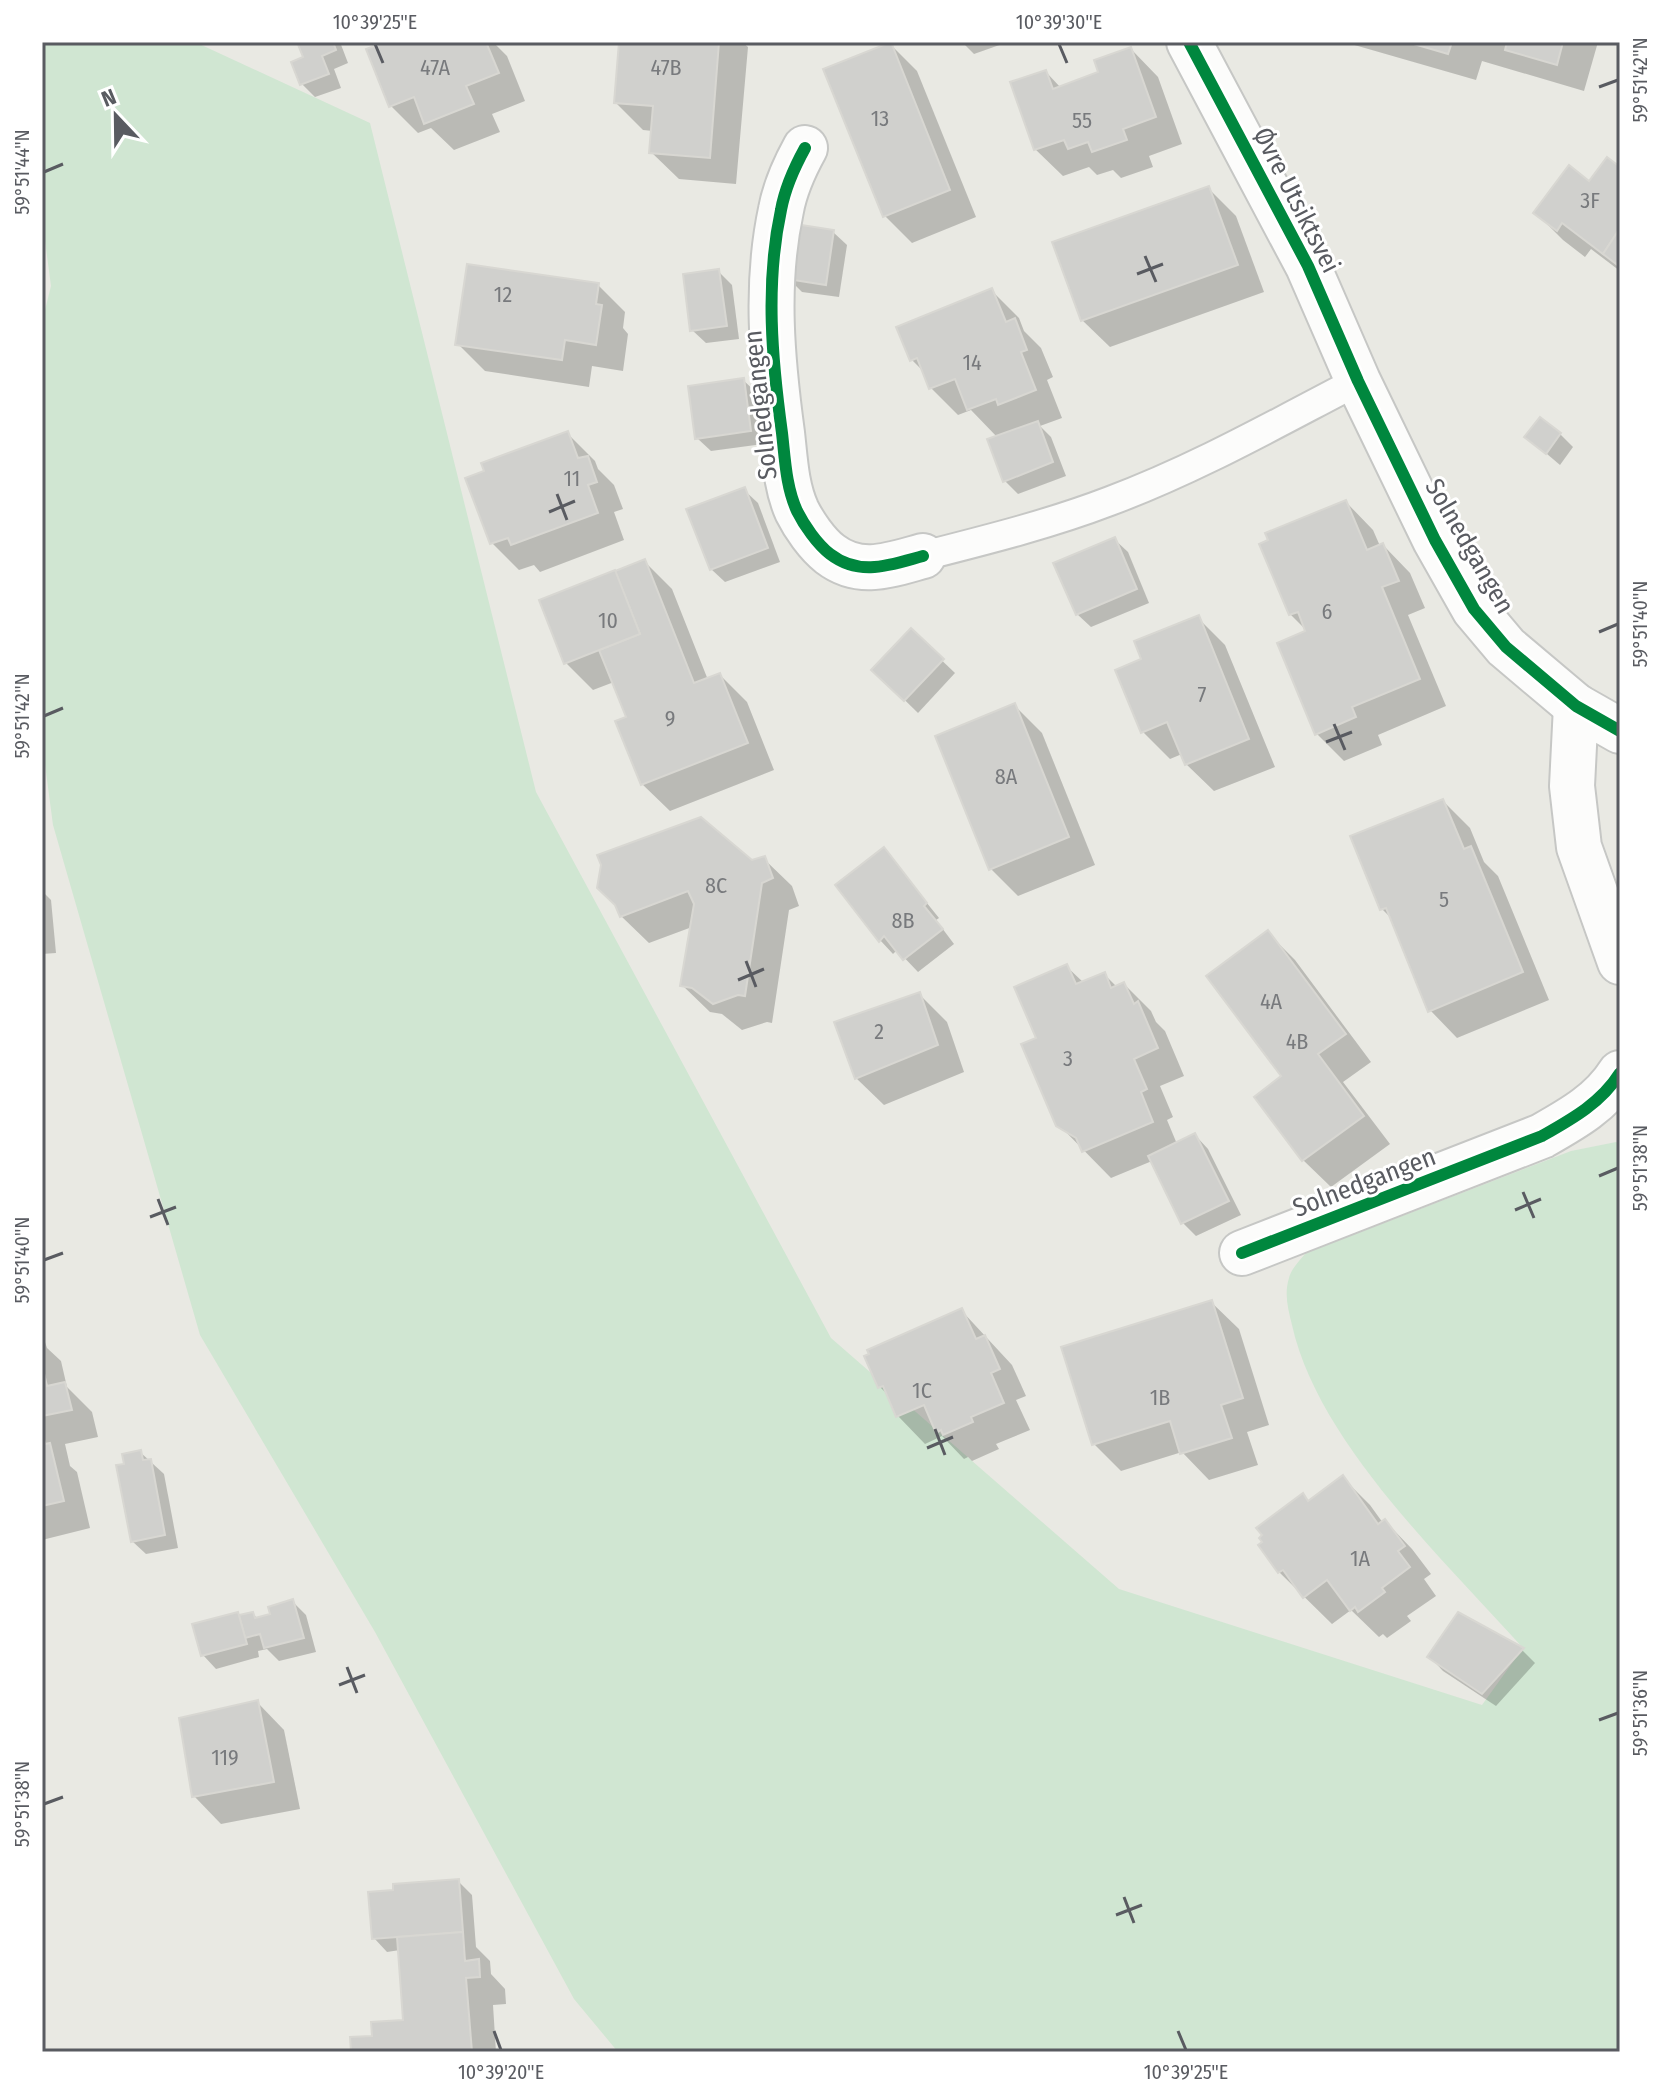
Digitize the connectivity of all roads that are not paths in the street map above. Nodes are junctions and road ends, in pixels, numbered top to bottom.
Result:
1 (1189, 42) edge
2 (805, 148) dead end
3 (1358, 381) junction
4 (923, 556) joint
5 (1576, 706) junction
6 (1620, 731) edge
7 (1620, 962) edge
8 (1620, 1073) edge
9 (1242, 1253) dead end

1 - 3 street, Øvre Utsiktsvei
2 - 4 street, Solnedgangen
3 - 4 lane, Solnedgangen
3 - 5 street, Solnedgangen
5 - 6 street, Solnedgangen
5 - 7 street
8 - 9 street, Solnedgangen

